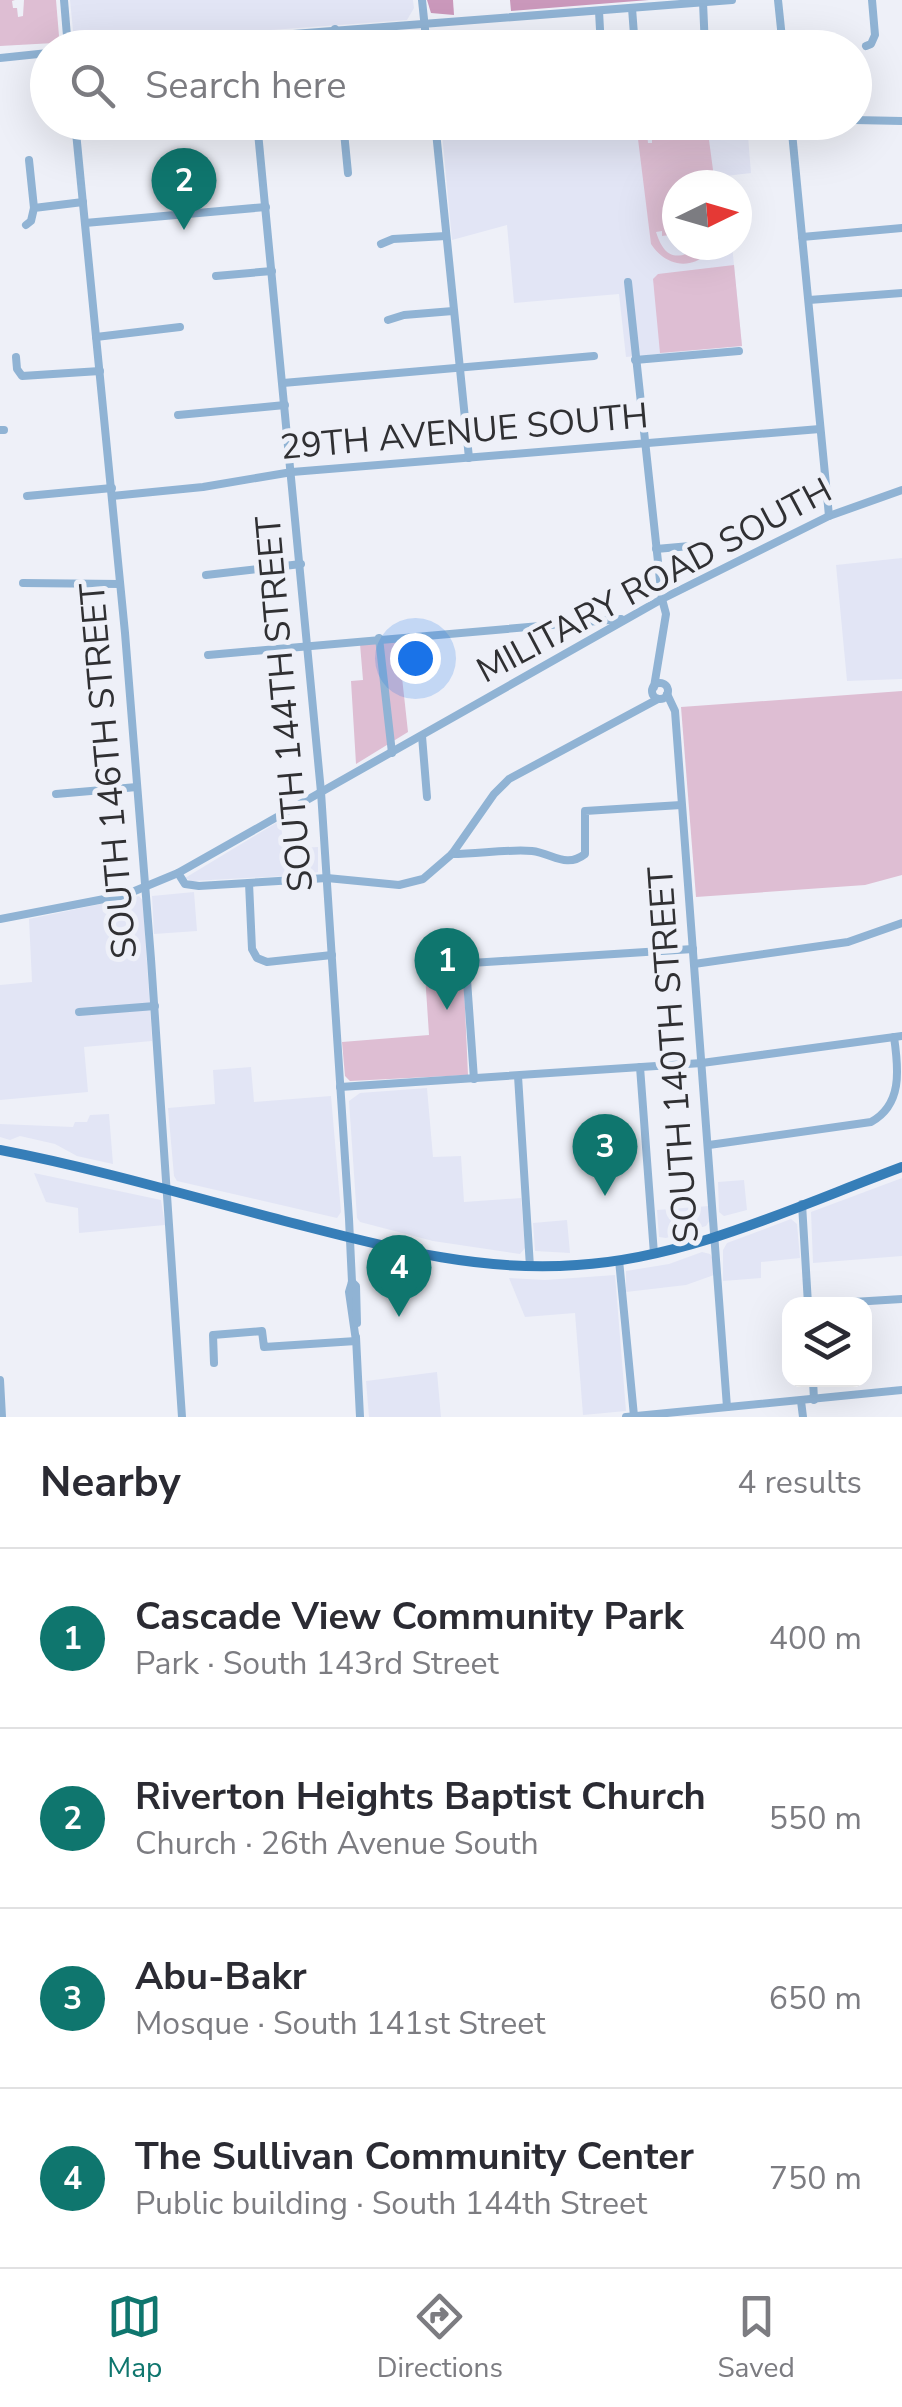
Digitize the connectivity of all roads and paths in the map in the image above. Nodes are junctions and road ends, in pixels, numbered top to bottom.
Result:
1 (64, 0) edge
2 (422, 0) edge
3 (732, 0) edge
4 (778, 0) edge
5 (872, 0) edge
6 (702, 2) edge
7 (632, 8) junction
8 (598, 11) junction
9 (425, 24) junction
10 (335, 29) joint
11 (66, 30) edge
12 (323, 30) edge
13 (426, 30) edge
14 (599, 30) edge
15 (634, 30) edge
16 (704, 30) edge
17 (781, 30) edge
18 (872, 44) edge
19 (30, 55) edge
20 (0, 58) edge
21 (872, 120) edge
22 (902, 120) edge
23 (77, 140) edge
24 (259, 140) edge
25 (345, 140) edge
26 (437, 140) edge
27 (793, 140) edge
28 (29, 160) dead end
29 (348, 173) dead end
30 (83, 202) junction
31 (266, 207) junction
32 (34, 208) junction
33 (85, 223) junction
34 (26, 225) dead end
35 (902, 228) edge
36 (446, 236) junction
37 (802, 237) junction
38 (381, 244) dead end
39 (272, 271) junction
40 (216, 276) dead end
41 (628, 282) dead end
42 (902, 293) edge
43 (809, 300) junction
44 (452, 311) junction
45 (388, 320) dead end
46 (180, 327) dead end
47 (96, 337) junction
48 (740, 351) dead end
49 (594, 356) dead end
50 (16, 357) dead end
51 (635, 360) junction
52 (459, 370) junction
53 (100, 371) junction
54 (283, 383) junction
55 (285, 405) junction
56 (178, 415) dead end
57 (820, 429) junction
58 (644, 444) junction
59 (468, 458) junction
60 (292, 472) junction
61 (902, 490) edge
62 (112, 492) junction
63 (27, 496) dead end
64 (829, 516) junction
65 (690, 546) dead end
66 (656, 549) junction
67 (301, 564) junction
68 (206, 575) dead end
69 (22, 583) dead end
70 (120, 584) junction
71 (662, 599) junction
72 (626, 619) junction
73 (380, 638) junction
74 (309, 644) junction
75 (208, 655) dead end
76 (661, 693) junction
77 (422, 736) junction
78 (392, 753) junction
79 (137, 787) junction
80 (322, 792) junction
81 (56, 794) dead end
82 (427, 797) dead end
83 (682, 805) junction
84 (452, 854) junction
85 (178, 872) junction
86 (327, 878) junction
87 (248, 884) junction
88 (146, 888) junction
89 (0, 919) edge
90 (902, 923) edge
91 (693, 948) junction
92 (332, 955) junction
93 (694, 964) junction
94 (155, 1006) junction
95 (79, 1012) dead end
96 (898, 1036) edge
97 (702, 1063) junction
98 (640, 1068) junction
99 (518, 1076) junction
100 (474, 1079) junction
101 (902, 1085) edge
102 (340, 1087) junction
103 (710, 1145) junction
104 (0, 1150) edge
105 (902, 1167) edge
106 (168, 1192) junction
107 (802, 1204) junction
108 (715, 1236) junction
109 (350, 1238) junction
110 (654, 1254) junction
111 (619, 1260) junction
112 (530, 1267) junction
113 (808, 1297) edge
114 (902, 1300) edge
115 (872, 1301) edge
116 (356, 1341) junction
117 (214, 1362) dead end
118 (0, 1380) edge
119 (813, 1387) edge
120 (902, 1390) edge
121 (814, 1400) junction
122 (801, 1401) junction
123 (720, 1411) edge
124 (634, 1416) edge
125 (2, 1417) edge
126 (182, 1417) edge
127 (360, 1417) edge
128 (626, 1417) edge
129 (803, 1417) edge

1 - 11 street
2 - 9 street
3 - 6 street
4 - 17 street
5 - 18 street
6 - 7 street
6 - 16 street
7 - 8 street
7 - 15 street
8 - 9 street
8 - 14 street
9 - 10 street
9 - 13 street
10 - 12 street
19 - 20 street
21 - 22 street
23 - 30 street, SOUTH 146TH STREET
24 - 31 street, SOUTH 144TH STREET
25 - 29 street
26 - 36 street
27 - 37 street
28 - 32 street
30 - 32 street
30 - 33 street, SOUTH 146TH STREET
31 - 33 street
31 - 39 street, SOUTH 144TH STREET
32 - 34 street
33 - 47 street, SOUTH 146TH STREET
35 - 37 street
36 - 38 street
36 - 44 street
37 - 43 street
39 - 40 street
39 - 54 street, SOUTH 144TH STREET
41 - 51 street, SOUTH 140TH STREET
42 - 43 street
43 - 57 street
44 - 45 street
44 - 52 street
46 - 47 street
47 - 53 street, SOUTH 146TH STREET
48 - 51 street
49 - 52 street
50 - 53 street
51 - 58 street, SOUTH 140TH STREET
52 - 54 street
52 - 59 street
53 - 62 street, SOUTH 146TH STREET
54 - 55 street, SOUTH 144TH STREET
55 - 56 street
55 - 60 street, SOUTH 144TH STREET
57 - 58 street, 29TH AVENUE SOUTH
57 - 64 street
58 - 59 street, 29TH AVENUE SOUTH
58 - 66 street, SOUTH 140TH STREET
59 - 60 street, 29TH AVENUE SOUTH
60 - 62 street, 29TH AVENUE SOUTH
60 - 67 street, SOUTH 144TH STREET
61 - 64 street, MILITARY ROAD SOUTH
62 - 63 street, 29TH AVENUE SOUTH
62 - 70 street, SOUTH 146TH STREET
64 - 71 street, MILITARY ROAD SOUTH
65 - 66 street
66 - 71 street, SOUTH 140TH STREET
67 - 68 street
67 - 74 street, SOUTH 144TH STREET
69 - 70 street
70 - 79 street, SOUTH 146TH STREET
71 - 72 street, MILITARY ROAD SOUTH
71 - 76 street, SOUTH 140TH STREET
72 - 73 street
72 - 77 street, MILITARY ROAD SOUTH
73 - 74 street
73 - 78 street
74 - 75 street
74 - 80 street, SOUTH 144TH STREET
76 - 83 street, SOUTH 140TH STREET
76 - 84 street
77 - 78 street, MILITARY ROAD SOUTH
77 - 82 street
78 - 80 street, MILITARY ROAD SOUTH
79 - 81 street
79 - 88 street, SOUTH 146TH STREET
80 - 85 street, MILITARY ROAD SOUTH
80 - 86 street, SOUTH 144TH STREET
83 - 84 street
83 - 91 street, SOUTH 140TH STREET
84 - 86 street
85 - 87 street
85 - 88 street, MILITARY ROAD SOUTH
86 - 87 street
86 - 92 street, SOUTH 144TH STREET
87 - 92 street
88 - 89 street, MILITARY ROAD SOUTH
88 - 94 street, SOUTH 146TH STREET
90 - 93 street
91 - 93 street, SOUTH 140TH STREET
91 - 100 street
92 - 102 street, SOUTH 144TH STREET
93 - 97 street, SOUTH 140TH STREET
94 - 95 street
94 - 106 street, SOUTH 146TH STREET
96 - 97 street
96 - 101 street
97 - 98 street
97 - 103 street, SOUTH 140TH STREET
98 - 99 street
98 - 110 street
99 - 100 street
99 - 112 street
100 - 102 street
101 - 103 street
102 - 109 street, SOUTH 144TH STREET
103 - 108 street, SOUTH 140TH STREET
104 - 106 main road
105 - 107 main road
106 - 109 main road
106 - 126 street, SOUTH 146TH STREET
107 - 108 main road
107 - 113 street
108 - 110 main road
108 - 123 street, SOUTH 140TH STREET
109 - 112 main road
109 - 116 street, SOUTH 144TH STREET
110 - 111 main road
111 - 112 main road
111 - 124 street
114 - 115 street
116 - 117 street
116 - 127 street, SOUTH 144TH STREET
118 - 125 street
119 - 121 street
120 - 121 street
121 - 122 street
122 - 123 street
122 - 129 street
123 - 124 street
124 - 128 street

